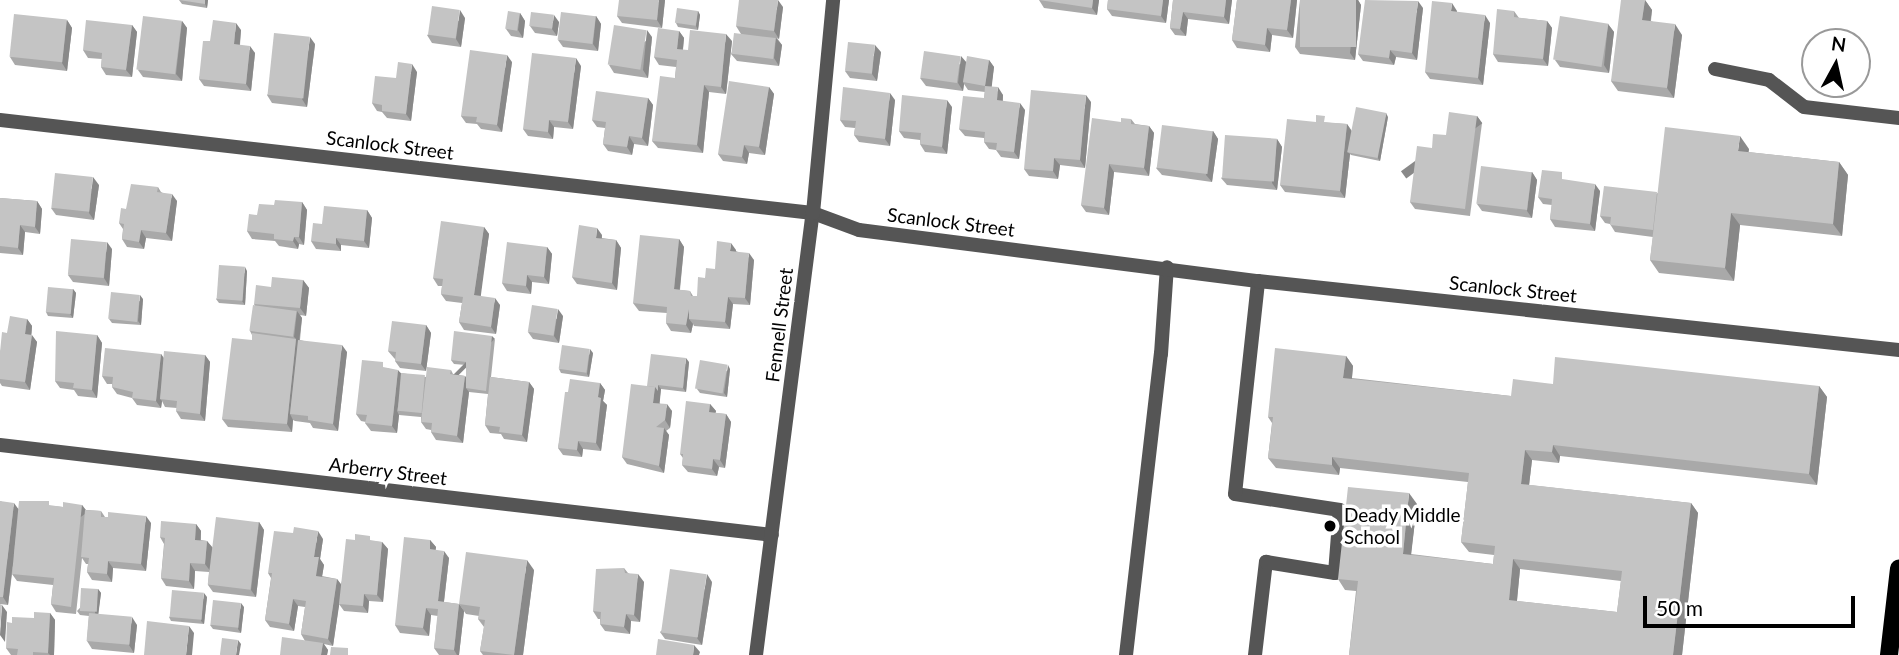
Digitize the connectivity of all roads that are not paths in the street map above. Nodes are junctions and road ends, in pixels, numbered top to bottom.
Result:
1 (834, 0) edge
2 (1715, 69) dead end
3 (1899, 118) edge
4 (0, 120) edge
5 (813, 214) junction
6 (1167, 267) junction
7 (1258, 281) junction
8 (1899, 350) edge
9 (0, 445) edge
10 (772, 535) junction
11 (1899, 575) edge
12 (1897, 608) edge
13 (756, 655) edge
14 (1126, 655) edge
15 (1255, 655) edge
16 (1889, 655) edge

1 - 5 street, Fennell Street
2 - 3 street
4 - 5 street, Scanlock Street
5 - 6 street, Scanlock Street
5 - 10 street, Fennell Street
6 - 7 street, Scanlock Street
6 - 14 street
7 - 8 street, Scanlock Street
7 - 15 street
9 - 10 street, Arberry Street
10 - 13 street, Fennell Street
11 - 12 main road
12 - 16 main road

